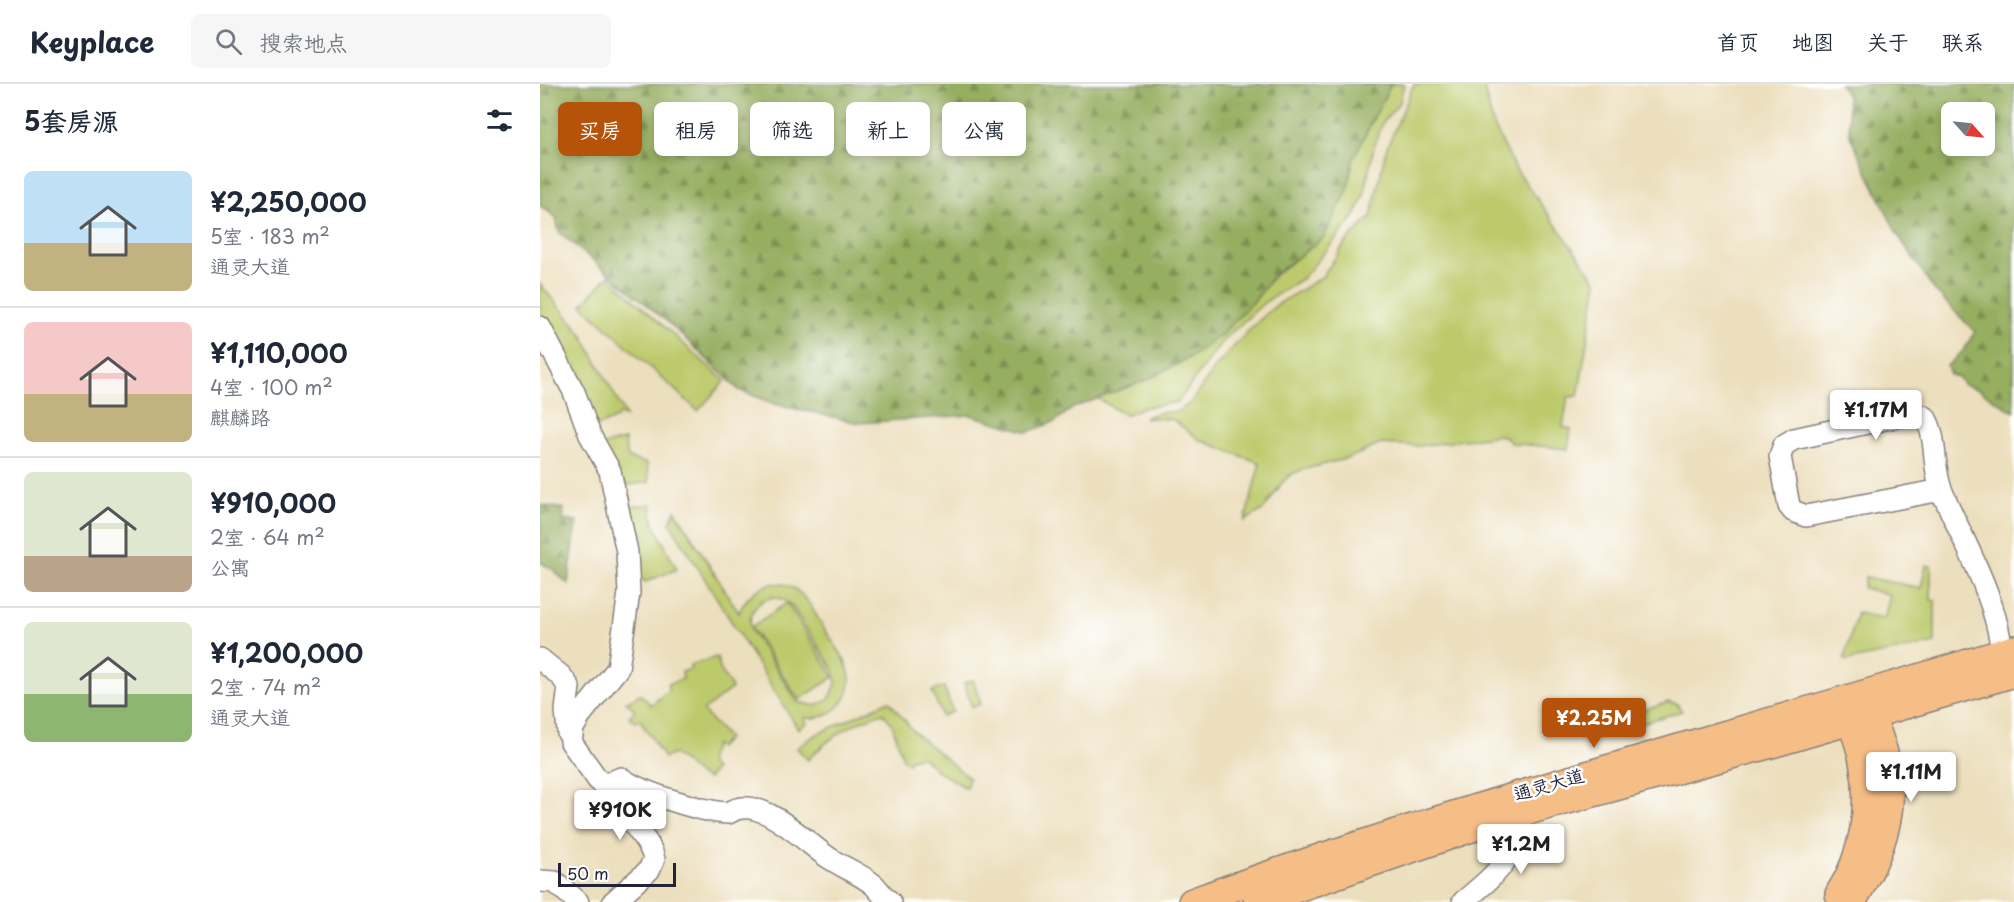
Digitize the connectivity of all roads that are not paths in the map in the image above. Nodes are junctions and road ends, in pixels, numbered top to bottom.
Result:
1 (540, 327) edge
2 (1941, 490) junction
3 (2010, 658) edge
4 (540, 659) edge
5 (1857, 707) junction
6 (571, 735) junction
7 (636, 788) junction
8 (1522, 813) junction
9 (540, 881) edge
10 (578, 902) edge
11 (613, 902) edge
12 (890, 902) edge
13 (1192, 902) edge
14 (1257, 902) edge
15 (1463, 902) edge
16 (1834, 902) edge
17 (1852, 902) edge

1 - 6 street
2 - 2 street
2 - 3 street
3 - 5 main road, 通灵大道
4 - 6 street
5 - 8 main road, 通灵大道
5 - 13 main road, 通灵大道
5 - 16 main road
5 - 17 main road
6 - 7 street
7 - 11 street
7 - 12 street
8 - 14 main road, 通灵大道
8 - 15 street
9 - 10 street

